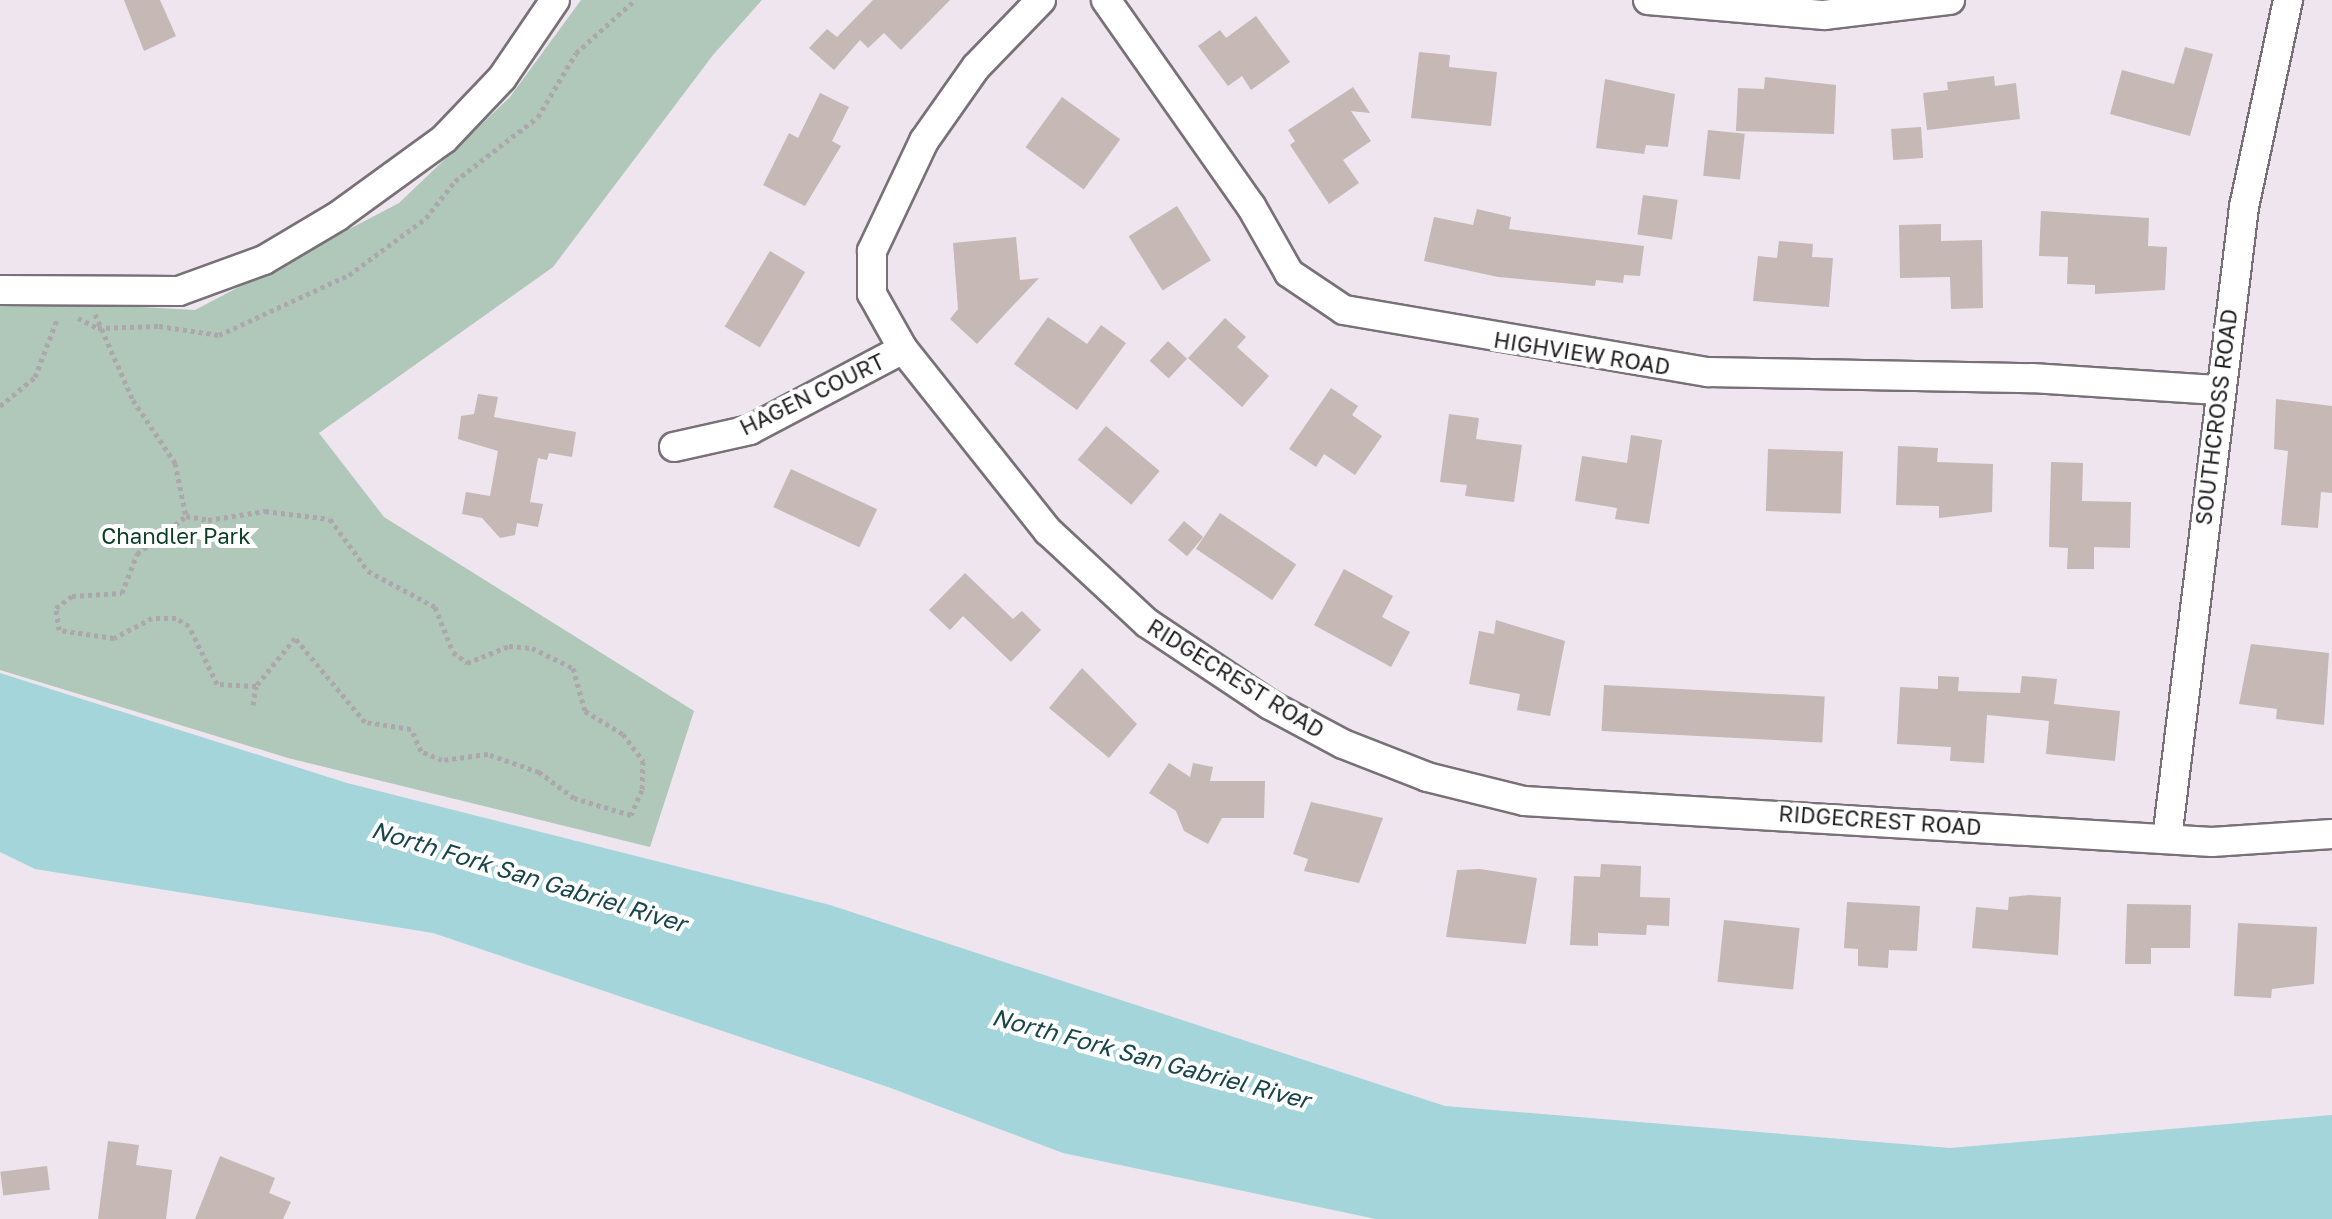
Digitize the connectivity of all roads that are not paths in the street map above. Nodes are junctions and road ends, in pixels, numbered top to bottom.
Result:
1 (555, 0) edge
2 (1041, 0) edge
3 (1106, 0) edge
4 (1648, 0) edge
5 (1950, 0) edge
6 (2288, 0) edge
7 (0, 290) edge
8 (903, 349) junction
9 (2218, 390) junction
10 (674, 447) dead end
11 (2332, 834) edge
12 (2167, 839) junction

1 - 7 street
2 - 8 street, RIDGECREST ROAD
3 - 9 street, HIGHVIEW ROAD
4 - 5 street
6 - 9 street, SOUTHCROSS ROAD
8 - 10 street, HAGEN COURT
8 - 12 street, RIDGECREST ROAD
9 - 12 street, SOUTHCROSS ROAD
11 - 12 street, RIDGECREST ROAD

